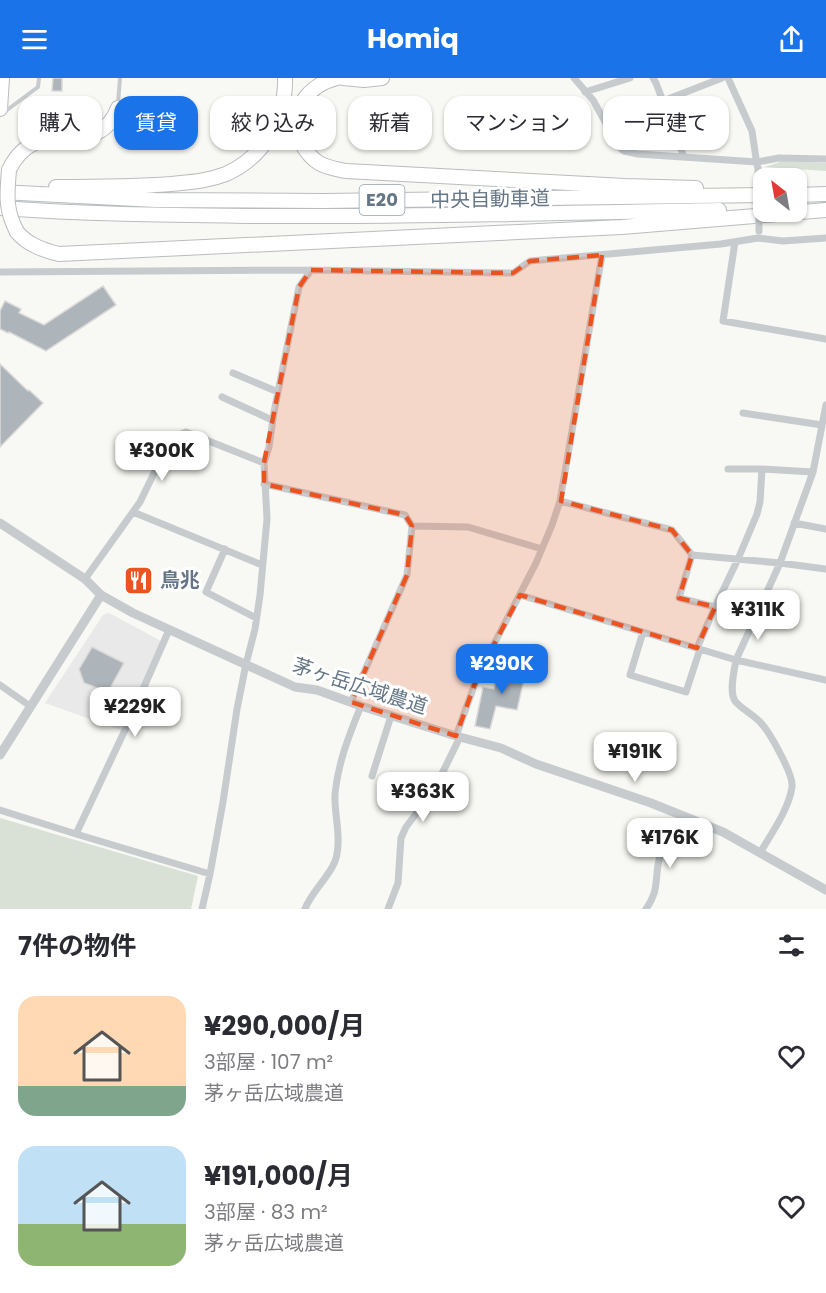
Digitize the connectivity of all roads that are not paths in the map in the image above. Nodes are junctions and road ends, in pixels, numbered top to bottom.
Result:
1 (2, 78) edge
2 (39, 78) edge
3 (120, 78) edge
4 (285, 78) edge
5 (337, 78) edge
6 (343, 78) edge
7 (375, 78) edge
8 (574, 78) edge
9 (630, 78) edge
10 (652, 78) edge
11 (722, 78) edge
12 (728, 78) edge
13 (585, 92) junction
14 (119, 96) edge
15 (661, 96) edge
16 (676, 96) edge
17 (0, 109) edge
18 (0, 116) edge
19 (114, 117) edge
20 (681, 150) edge
21 (684, 157) junction
22 (826, 159) edge
23 (757, 165) junction
24 (0, 187) edge
25 (0, 192) edge
26 (753, 192) edge
27 (753, 193) edge
28 (0, 208) edge
29 (807, 208) edge
30 (753, 209) edge
31 (826, 209) edge
32 (758, 234) junction
33 (826, 238) edge
34 (735, 242) junction
35 (602, 255) junction
36 (311, 270) junction
37 (0, 272) edge
38 (826, 339) edge
39 (233, 373) dead end
40 (278, 392) junction
41 (222, 397) dead end
42 (826, 405) edge
43 (743, 413) dead end
44 (273, 420) junction
45 (822, 425) junction
46 (820, 442) junction
47 (826, 448) edge
48 (264, 462) junction
49 (728, 469) dead end
50 (762, 469) junction
51 (813, 472) junction
52 (264, 484) junction
53 (560, 501) junction
54 (133, 512) junction
55 (0, 523) edge
56 (794, 523) junction
57 (412, 526) junction
58 (826, 529) edge
59 (225, 549) junction
60 (542, 549) junction
61 (692, 555) junction
62 (738, 559) junction
63 (780, 563) junction
64 (262, 565) junction
65 (826, 569) edge
66 (85, 579) junction
67 (520, 594) junction
68 (101, 595) junction
69 (715, 607) junction
70 (256, 618) junction
71 (169, 630) junction
72 (644, 632) junction
73 (699, 649) junction
74 (736, 660) junction
75 (246, 664) junction
76 (826, 680) edge
77 (0, 685) edge
78 (351, 702) junction
79 (30, 706) junction
80 (361, 706) junction
81 (391, 716) junction
82 (458, 737) junction
83 (0, 755) edge
84 (372, 776) dead end
85 (0, 810) edge
86 (687, 817) junction
87 (76, 834) junction
88 (760, 853) junction
89 (210, 874) junction
90 (826, 890) edge
91 (202, 909) edge
92 (305, 909) edge
93 (388, 909) edge
94 (646, 909) edge

1 - 17 highway
2 - 18 lane
3 - 14 lane
4 - 24 highway
5 - 26 highway
6 - 7 highway
8 - 13 street
9 - 13 street
10 - 15 street
11 - 16 street
12 - 23 street
13 - 21 street
19 - 31 highway, bridge
20 - 21 street
21 - 23 street
22 - 23 street
23 - 32 street, bridge
25 - 27 highway, 中央自動車道 / E20
28 - 30 highway, 中央自動車道 / E20
29 - 31 highway
32 - 33 street
32 - 34 street
34 - 35 street
34 - 38 street
35 - 36 street
35 - 53 street
36 - 37 street
36 - 40 street
39 - 40 street
40 - 44 street
41 - 44 street
42 - 45 street
43 - 45 street
44 - 48 street
45 - 46 street
46 - 47 street
46 - 51 street
48 - 52 street
48 - 54 street
49 - 50 street
50 - 51 street
50 - 62 street
51 - 56 street
52 - 57 street
52 - 64 street
53 - 60 street
53 - 61 street
54 - 59 street
54 - 66 street
55 - 66 street, 茅ヶ岳広域農道
56 - 58 street
56 - 63 street
57 - 60 street
57 - 78 street
59 - 64 street
59 - 70 street
60 - 67 street
61 - 62 street
61 - 69 street
62 - 63 street
62 - 69 street
63 - 65 street
63 - 74 street
64 - 70 street
66 - 68 street, 茅ヶ岳広域農道
67 - 72 street
67 - 82 street
68 - 71 street, 茅ヶ岳広域農道
68 - 79 street
69 - 73 street
70 - 75 street
71 - 75 street, 茅ヶ岳広域農道
71 - 87 street
72 - 73 street
72 - 73 street
73 - 74 street
74 - 76 street
74 - 88 street
75 - 78 street, 茅ヶ岳広域農道
75 - 89 street
77 - 79 street
78 - 80 street, 茅ヶ岳広域農道
79 - 83 street
80 - 81 street, 茅ヶ岳広域農道
80 - 92 street
81 - 82 street, 茅ヶ岳広域農道
81 - 84 street
82 - 86 street, 茅ヶ岳広域農道
82 - 93 street
85 - 87 street
86 - 88 street, 茅ヶ岳広域農道
86 - 94 street
87 - 89 street
88 - 90 street, 茅ヶ岳広域農道
89 - 91 street

